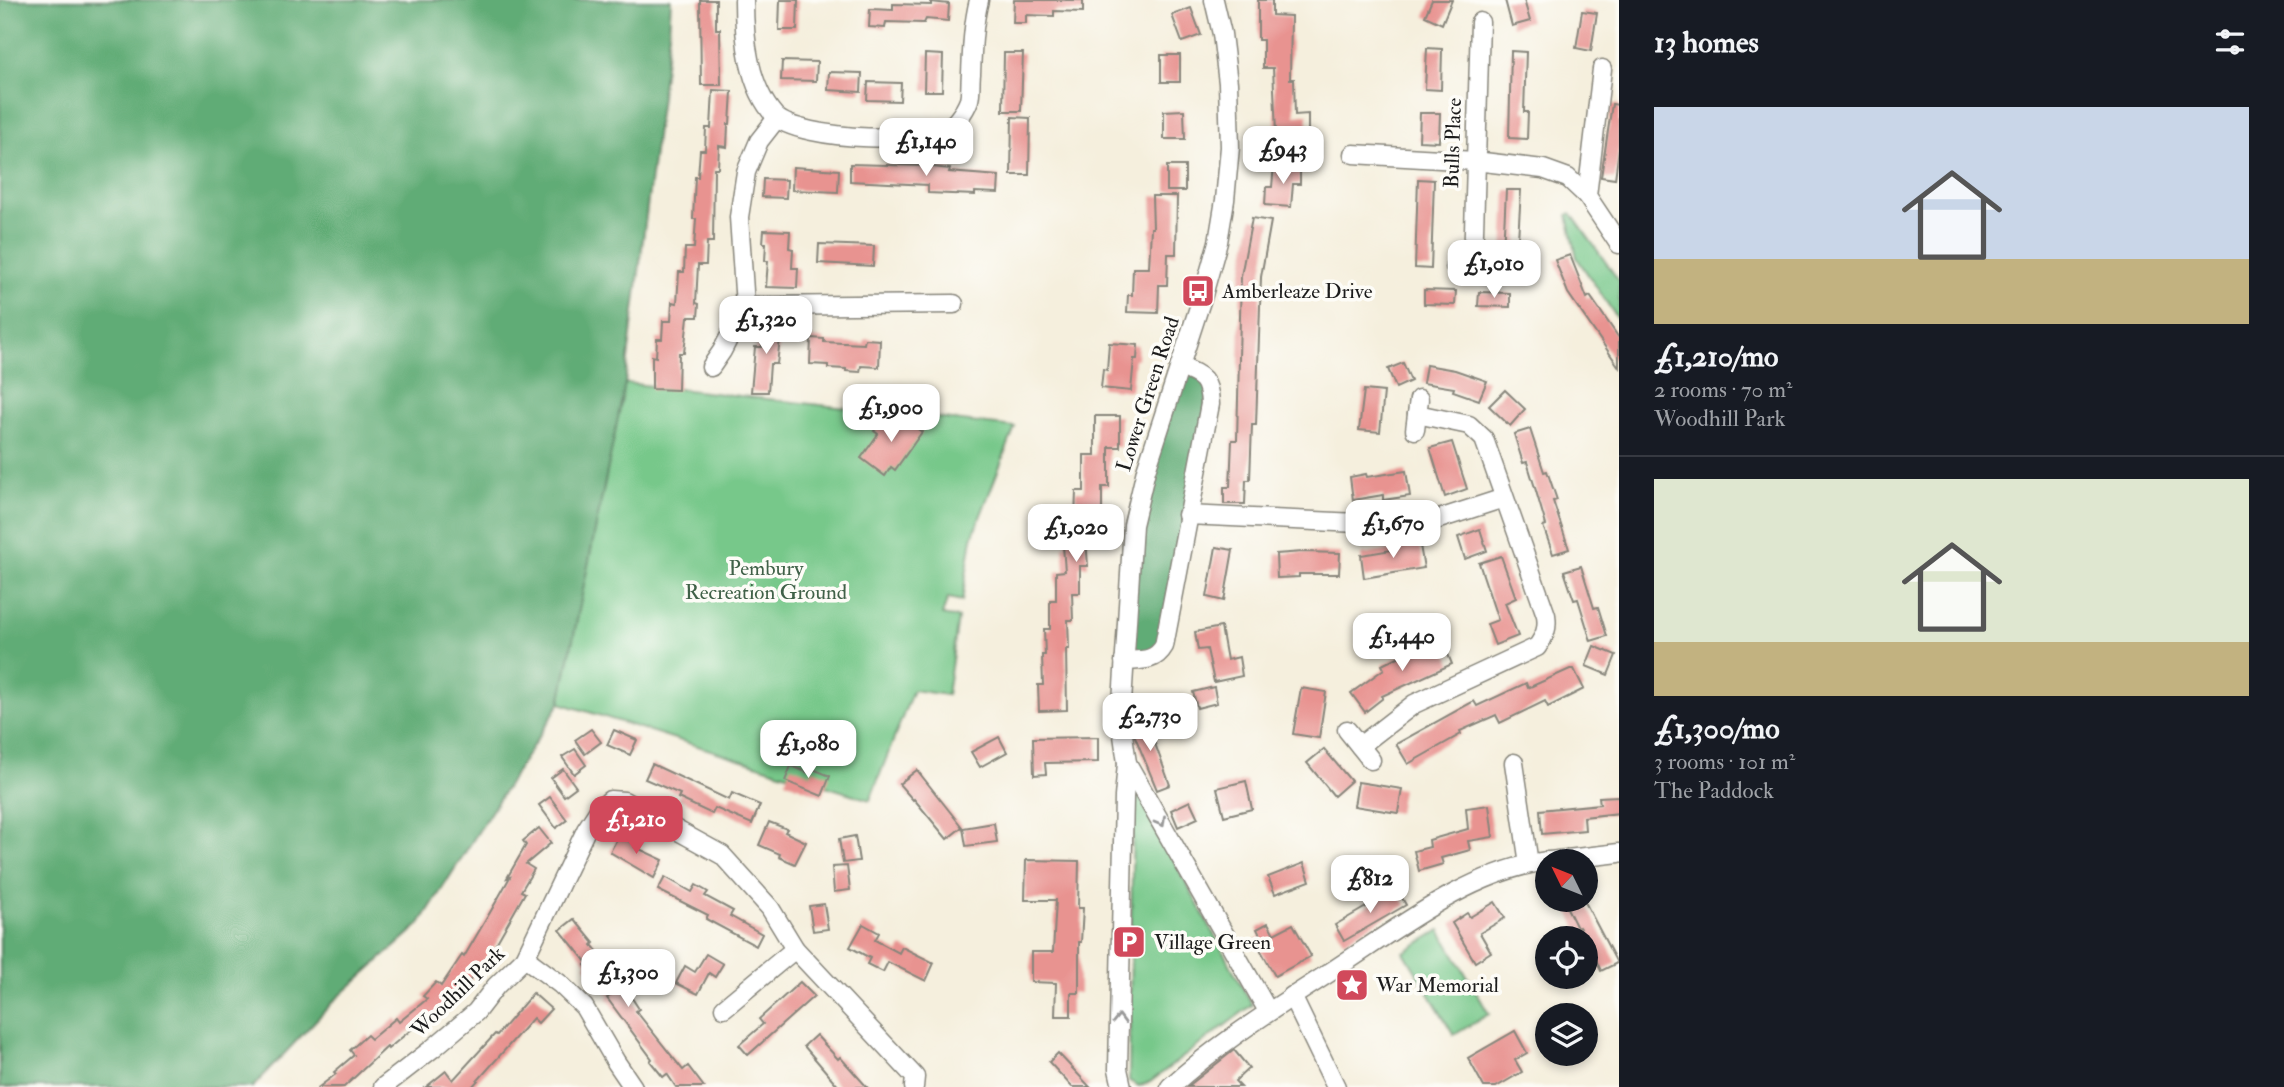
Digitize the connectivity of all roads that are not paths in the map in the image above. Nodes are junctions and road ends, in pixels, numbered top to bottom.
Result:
1 (744, 0) edge
2 (979, 0) edge
3 (1214, 0) edge
4 (1480, 22) dead end
5 (1602, 69) dead end
6 (777, 118) junction
7 (1353, 154) dead end
8 (1475, 162) junction
9 (1587, 196) junction
10 (1619, 244) edge
11 (1471, 266) dead end
12 (954, 304) dead end
13 (745, 306) junction
14 (711, 367) dead end
15 (1181, 367) junction
16 (1417, 414) dead end
17 (1504, 498) junction
18 (1187, 515) junction
19 (1124, 662) junction
20 (1348, 730) dead end
21 (1127, 763) junction
22 (1514, 763) dead end
23 (1538, 849) edge
24 (1619, 853) edge
25 (1598, 855) edge
26 (1535, 864) edge
27 (795, 950) junction
28 (525, 958) junction
29 (1292, 996) junction
30 (724, 1008) dead end
31 (1268, 1011) junction
32 (383, 1087) edge
33 (633, 1087) edge
34 (914, 1087) edge
35 (1122, 1087) edge
36 (1170, 1087) edge
37 (1336, 1087) edge

1 - 6 street
2 - 6 street
3 - 15 street, Lower Green Road
4 - 8 street, Bulls Place
5 - 9 street
6 - 13 street
7 - 8 street
8 - 9 street
8 - 11 street, Bulls Place
9 - 10 street
12 - 13 street
13 - 14 street
15 - 18 street
15 - 19 street, Lower Green Road
16 - 17 street
17 - 18 street
17 - 20 street
18 - 19 street
19 - 21 street, Lower Green Road
21 -> 31 street, Lower Green Road
35 -> 21 street, Lower Green Road
22 - 23 street
24 - 25 street
26 - 29 street
27 - 28 street, Woodhill Park
27 - 30 street
27 - 34 street, Woodhill Park
28 - 32 street, Woodhill Park
28 - 33 street
29 - 31 street
29 - 37 street
31 - 36 street

